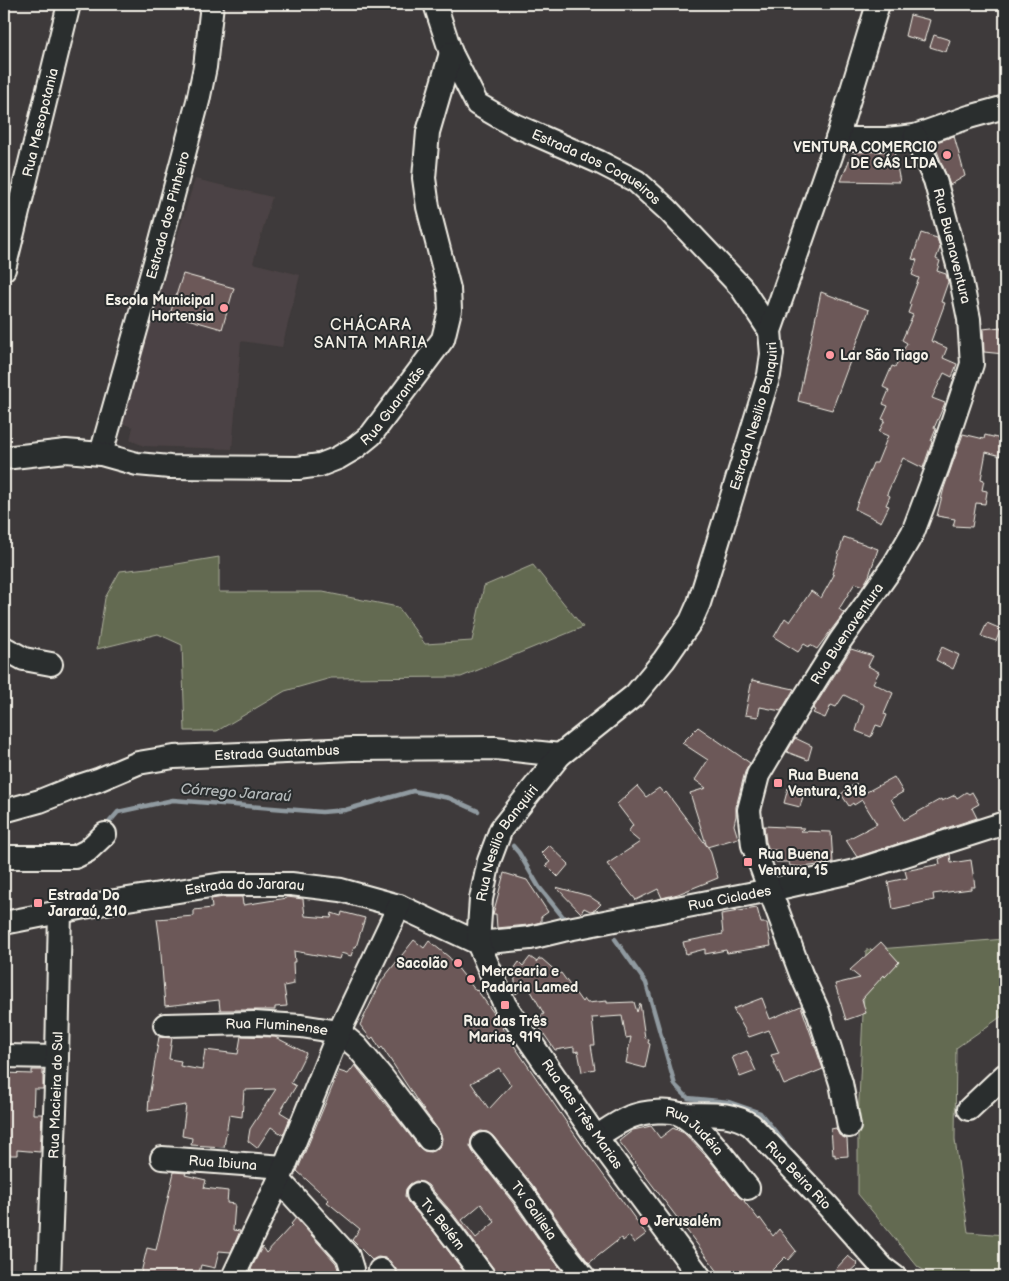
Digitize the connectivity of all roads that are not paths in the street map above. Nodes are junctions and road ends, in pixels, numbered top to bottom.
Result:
1 (69, 4) edge
2 (212, 4) edge
3 (436, 4) edge
4 (878, 4) edge
5 (450, 53) junction
6 (1005, 107) edge
7 (915, 136) junction
8 (837, 139) junction
9 (4, 269) edge
10 (770, 332) junction
11 (101, 454) junction
12 (4, 458) edge
13 (4, 648) edge
14 (51, 664) dead end
15 (560, 755) junction
16 (4, 811) edge
17 (1005, 823) edge
18 (105, 834) dead end
19 (4, 857) edge
20 (770, 890) junction
21 (399, 906) junction
22 (60, 911) junction
23 (4, 923) edge
24 (478, 942) junction
25 (165, 1025) dead end
26 (339, 1032) junction
27 (4, 1056) edge
28 (57, 1057) junction
29 (1005, 1075) edge
30 (969, 1109) dead end
31 (682, 1114) junction
32 (849, 1126) dead end
33 (596, 1137) junction
34 (429, 1139) dead end
35 (483, 1144) dead end
36 (162, 1158) dead end
37 (282, 1173) junction
38 (748, 1188) dead end
39 (418, 1194) dead end
40 (50, 1277) edge
41 (233, 1277) edge
42 (350, 1277) edge
43 (484, 1277) edge
44 (584, 1277) edge
45 (700, 1277) edge
46 (895, 1277) edge

1 - 9 street, Rua Mesopotania
2 - 11 street, Estrada dos Pinheiro
3 - 5 street, Estrada dos Coqueiros
4 - 8 street, Estrada Nesilio Banquiri
5 - 10 street, Estrada dos Coqueiros
5 - 11 street, Rua Guarantãs
6 - 7 street
7 - 8 street
7 - 20 street, Rua Buenaventura
8 - 10 street, Estrada Nesilio Banquiri
10 - 15 street, Estrada Nesilio Banquiri
11 - 12 street, Rua Guarantãs
13 - 14 street
15 - 16 street, Estrada Guatambus
15 - 24 street, Rua Nesilio Banquiri
17 - 20 street, Rua Ciclades
18 - 19 street
20 - 24 street, Rua Ciclades
20 - 32 street, Rua Buenaventura
21 - 22 street, Estrada do Jararau
21 - 24 street, Estrada do Jararau
21 - 26 street
22 - 23 street, Estrada do Jararau
22 - 28 street, Rua Macieira do Sul
24 - 33 street, Rua das Três Marias
25 - 26 street, Rua Fluminense
26 - 34 street, Rua Fluminense
26 - 37 street
27 - 28 street
28 - 40 street, Rua Macieira do Sul
29 - 30 street
31 - 33 street, Rua Judéia
31 - 38 street, Rua Judéia
31 - 46 street, Rua Beira Rio
33 - 45 street, Rua das Três Marias
35 - 44 street, Tv. Galileia
36 - 37 street, Rua Ibiuna
37 - 41 street
37 - 42 street
39 - 43 street, Tv. Belém

